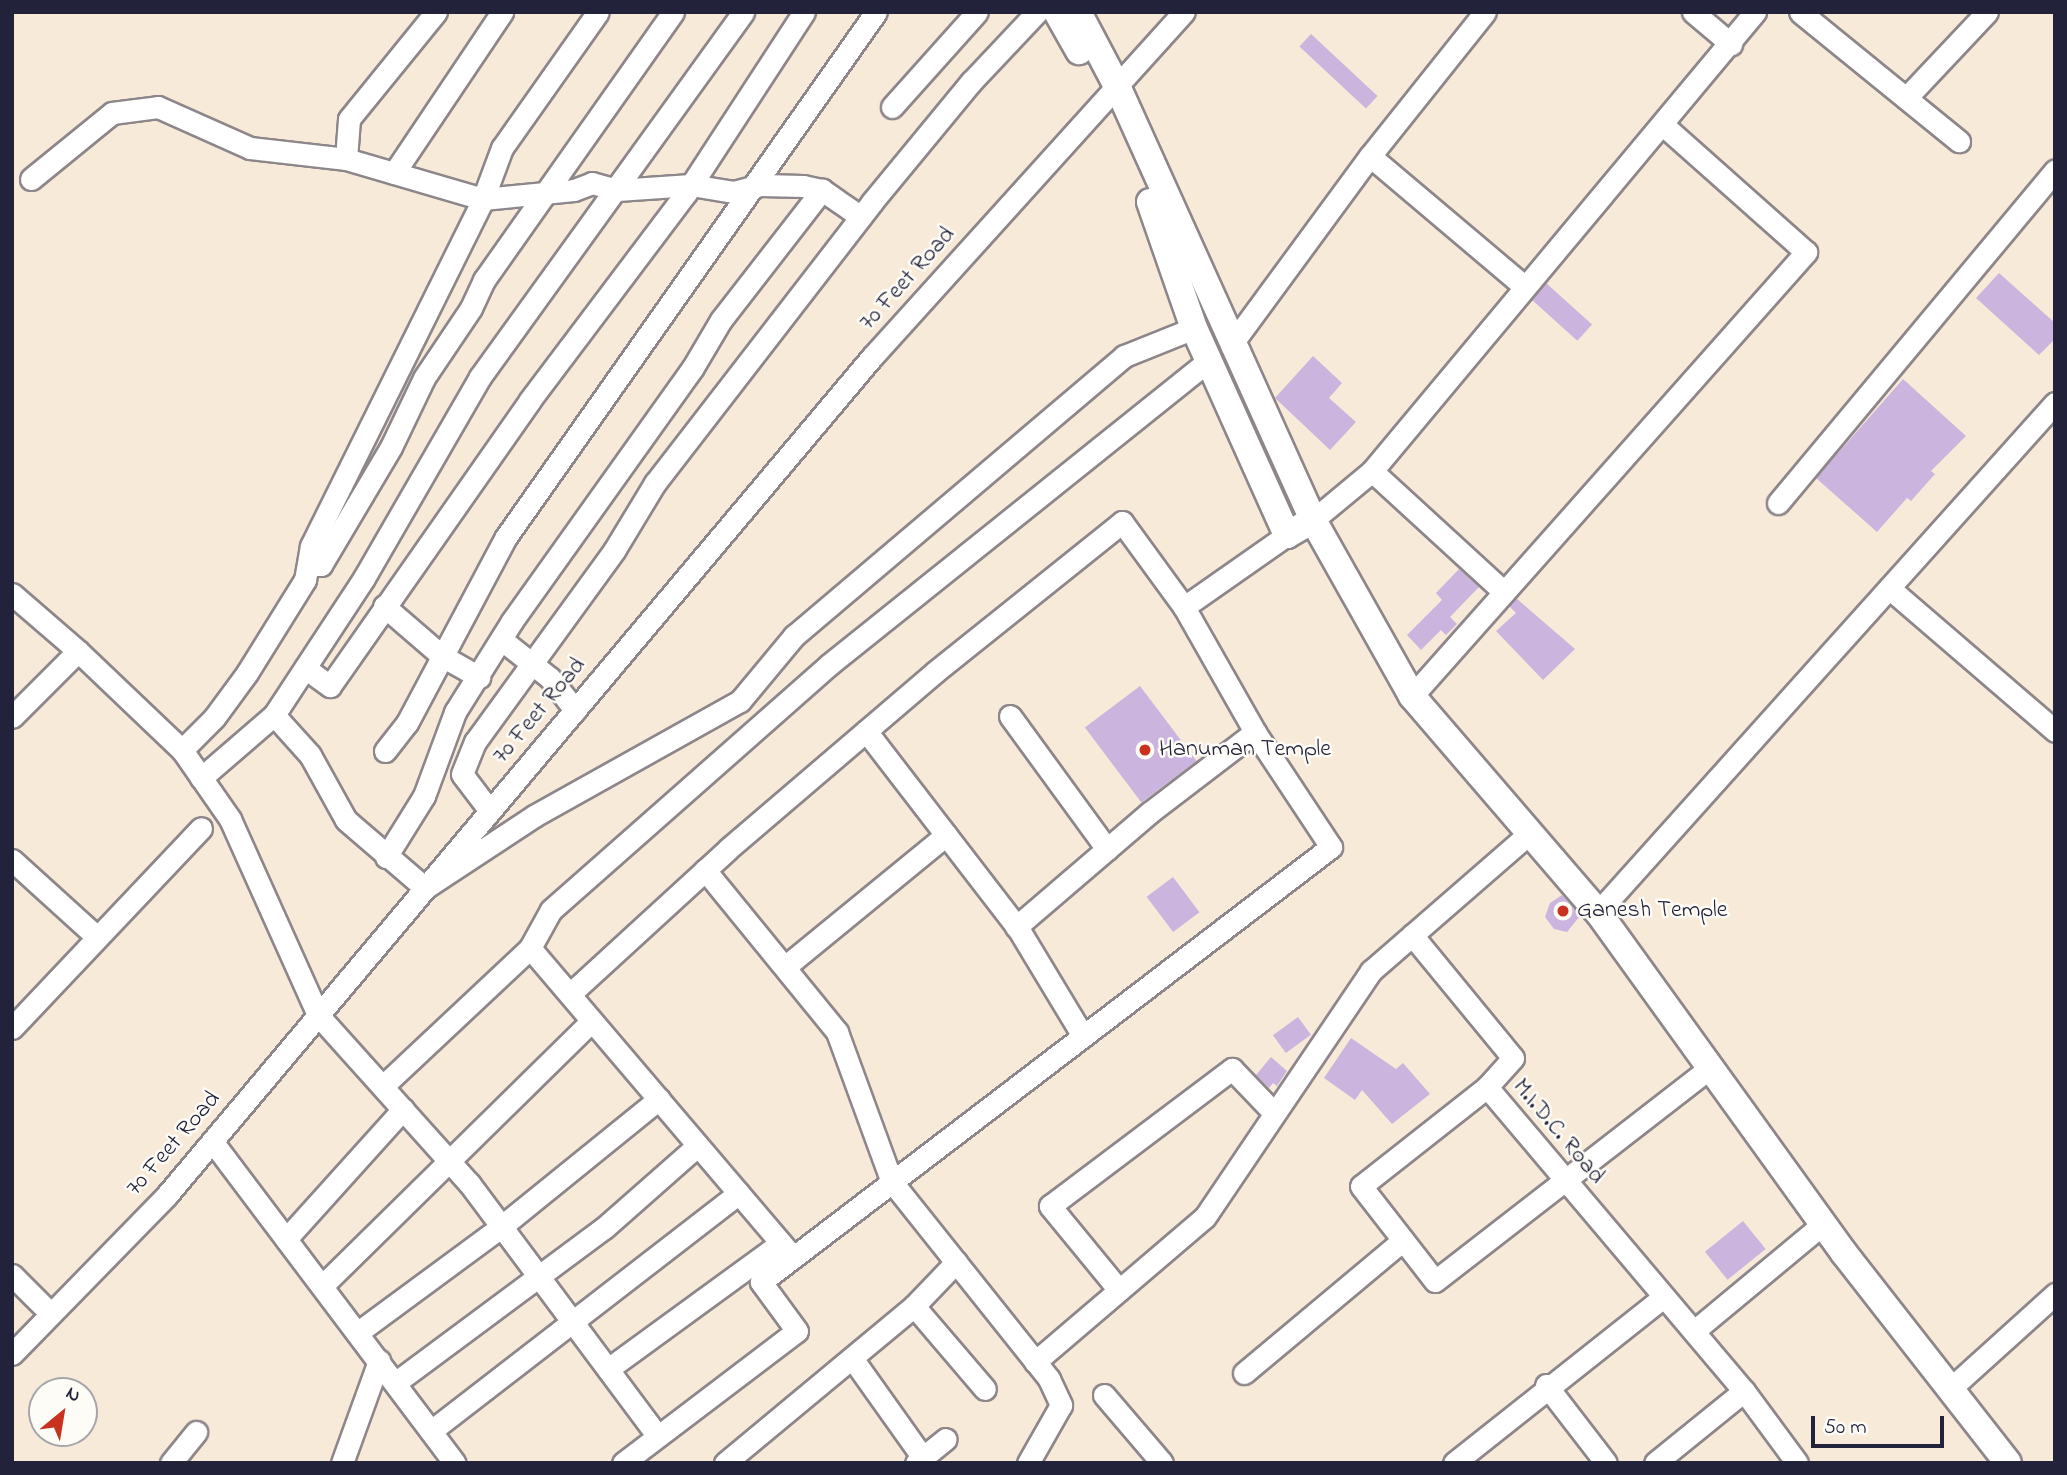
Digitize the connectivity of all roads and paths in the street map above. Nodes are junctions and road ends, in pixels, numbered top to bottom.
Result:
1 (436, 12) edge
2 (502, 12) edge
3 (598, 12) edge
4 (673, 12) edge
5 (743, 12) edge
6 (804, 12) edge
7 (876, 12) edge
8 (977, 12) edge
9 (1037, 12) edge
10 (1057, 12) edge
11 (1078, 12) edge
12 (1184, 12) edge
13 (1485, 12) edge
14 (1693, 12) edge
15 (1755, 12) edge
16 (1800, 12) edge
17 (1987, 12) edge
18 (1731, 44) junction
19 (1112, 94) junction
20 (1906, 98) junction
21 (892, 107) dead end
22 (1663, 125) junction
23 (1959, 141) dead end
24 (1370, 156) junction
25 (346, 159) junction
26 (2055, 170) edge
27 (394, 173) junction
28 (31, 179) dead end
29 (691, 185) junction
30 (752, 187) junction
31 (617, 190) junction
32 (822, 190) junction
33 (550, 193) junction
34 (483, 199) junction
35 (861, 217) junction
36 (1524, 286) junction
37 (1194, 328) junction
38 (1231, 345) junction
39 (1209, 360) junction
40 (2055, 403) edge
41 (1372, 471) junction
42 (1778, 503) dead end
43 (1313, 520) junction
44 (1287, 535) junction
45 (308, 565) junction
46 (1889, 588) junction
47 (1504, 592) junction
48 (12, 594) edge
49 (384, 606) junction
50 (1184, 607) junction
51 (502, 640) junction
52 (78, 651) junction
53 (442, 656) junction
54 (533, 664) junction
55 (305, 668) junction
56 (479, 677) junction
57 (1412, 696) junction
58 (575, 710) junction
59 (274, 715) junction
60 (1010, 716) dead end
61 (12, 717) edge
62 (866, 731) junction
63 (2055, 731) edge
64 (1255, 732) junction
65 (182, 750) junction
66 (385, 751) dead end
67 (201, 778) junction
68 (490, 811) junction
69 (201, 828) dead end
70 (1530, 833) junction
71 (946, 835) junction
72 (1107, 849) junction
73 (386, 857) junction
74 (12, 860) edge
75 (705, 870) junction
76 (425, 888) junction
77 (1598, 912) junction
78 (1016, 927) junction
79 (1412, 935) junction
80 (97, 937) junction
81 (530, 947) junction
82 (786, 966) junction
83 (570, 994) junction
84 (318, 1015) junction
85 (592, 1021) junction
86 (12, 1028) edge
87 (1083, 1037) junction
88 (1710, 1068) junction
89 (383, 1086) junction
90 (1487, 1087) junction
91 (659, 1099) junction
92 (403, 1109) junction
93 (1275, 1113) junction
94 (212, 1141) junction
95 (698, 1145) junction
96 (450, 1161) junction
97 (1564, 1181) junction
98 (892, 1182) junction
99 (739, 1193) junction
100 (1823, 1224) junction
101 (502, 1226) junction
102 (286, 1239) junction
103 (1403, 1240) junction
104 (787, 1250) junction
105 (956, 1262) junction
106 (537, 1274) junction
107 (12, 1275) edge
108 (322, 1286) junction
109 (1119, 1290) junction
110 (2055, 1294) edge
111 (1662, 1298) junction
112 (915, 1306) junction
113 (51, 1314) junction
114 (572, 1321) junction
115 (1694, 1331) junction
116 (357, 1333) junction
117 (12, 1354) edge
118 (852, 1357) junction
119 (379, 1361) junction
120 (1035, 1362) junction
121 (608, 1369) junction
122 (1244, 1373) dead end
123 (396, 1383) junction
124 (1546, 1385) junction
125 (985, 1389) dead end
126 (1950, 1389) junction
127 (1744, 1391) junction
128 (1104, 1395) dead end
129 (431, 1431) junction
130 (196, 1432) dead end
131 (657, 1435) junction
132 (946, 1439) dead end
133 (919, 1460) edge
134 (171, 1463) edge
135 (342, 1463) edge
136 (455, 1463) edge
137 (622, 1463) edge
138 (724, 1463) edge
139 (1028, 1463) edge
140 (1162, 1463) edge
141 (1454, 1463) edge
142 (1606, 1463) edge
143 (1655, 1463) edge
144 (1797, 1463) edge
145 (2008, 1463) edge

1 - 25 street
2 - 27 street
3 - 34 street
4 - 33 street
5 - 31 street
6 - 29 street
7 - 30 street
8 - 21 street
9 - 35 street
10 - 19 main road
11 - 19 main road
12 - 19 street, 70 Feet Road
13 - 24 street
14 - 18 street
15 - 18 street
16 - 20 street
17 - 20 street
18 - 22 street
19 - 37 main road
19 - 38 main road
19 - 58 street, 70 Feet Road
20 - 23 street
22 - 36 street
22 - 47 street
24 - 36 street
24 - 38 street
25 - 27 street
25 - 28 street
26 - 42 street
27 - 34 street
29 - 30 street
29 - 31 street
29 - 49 street
30 - 32 street
30 - 53 street
31 - 33 street
31 - 55 street
32 - 35 street
32 - 51 street
33 - 34 street
33 - 45 street
34 - 45 street
35 - 54 street
36 - 41 street
37 - 39 main road
37 - 76 street
38 - 43 main road
39 - 44 main road
39 - 81 street
40 - 46 street
41 - 43 street
41 - 47 street
43 - 44 main road
43 - 57 main road
44 - 50 street
45 - 65 street
46 - 63 street
46 - 77 street
47 - 57 street
48 - 52 street
49 - 53 street
49 - 55 street
50 - 62 street
50 - 64 street
51 - 54 street
51 - 56 street
52 - 61 street
52 - 65 street
53 - 56 street
53 - 66 street
54 - 58 street
54 - 68 street
55 - 59 street
56 - 73 street
57 - 70 main road
58 - 68 street, 70 Feet Road
59 - 67 street
59 - 73 street
60 - 72 street
62 - 71 street
62 - 75 street
64 - 72 street
64 - 87 street
65 - 67 street
67 - 84 street
68 - 76 street, 70 Feet Road
69 - 80 street
70 - 77 main road
70 - 79 street
71 - 78 street
71 - 82 street
72 - 78 street
73 - 76 street
74 - 80 street
75 - 82 street
75 - 83 street
76 - 84 street, 70 Feet Road
77 - 88 main road
78 - 87 street
79 - 90 street, M.I.D.C. Road
79 - 93 street
80 - 86 street
81 - 83 street
81 - 89 street
82 - 98 street
83 - 85 street
84 - 89 street
84 - 94 street, 70 Feet Road
85 - 91 street
85 - 96 street
87 - 98 street
88 - 97 street
88 - 100 main road
89 - 92 street
90 - 97 street, M.I.D.C. Road
90 - 103 street
91 - 95 street
91 - 101 street
92 - 96 street
92 - 102 street
93 - 109 street
93 - 109 street
94 - 102 street
94 - 113 street, 70 Feet Road
95 - 99 street
95 - 106 street
96 - 101 street
96 - 108 street
97 - 103 street
97 - 111 street, M.I.D.C. Road
98 - 104 street
98 - 105 street
99 - 104 street
99 - 114 street
100 - 115 street
100 - 126 main road
101 - 106 street
101 - 116 street
102 - 108 street
103 - 122 street
104 - 121 street
104 - 131 street
105 - 112 street
105 - 120 street
106 - 114 street
106 - 123 street
107 - 113 street
108 - 116 street
109 - 120 street
110 - 126 street
111 - 115 street, M.I.D.C. Road
111 - 124 street
112 - 118 street
112 - 125 street
113 - 117 street, 70 Feet Road
114 - 121 street
114 - 129 street
115 - 127 street, M.I.D.C. Road
116 - 119 street
118 - 133 street
118 - 138 street
119 - 123 street
119 - 135 street
120 - 139 street
121 - 131 street
123 - 129 street
124 - 141 street
124 - 142 street
126 - 145 main road
127 - 143 street
127 - 144 street, M.I.D.C. Road
128 - 140 street
129 - 136 street
130 - 134 street
131 - 137 street
132 - 133 street

